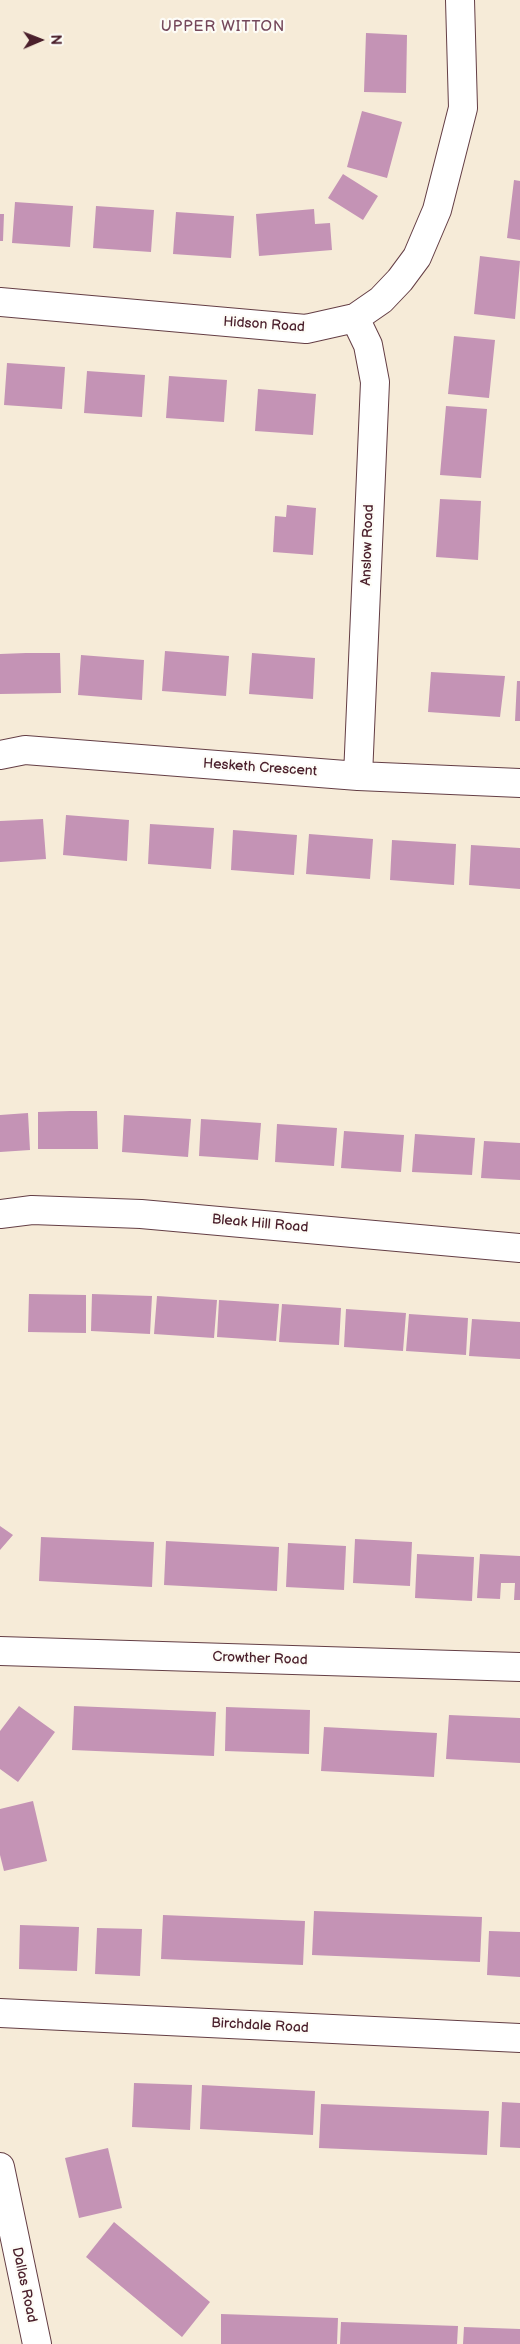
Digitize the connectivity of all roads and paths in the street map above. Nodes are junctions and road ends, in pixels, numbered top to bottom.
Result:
1 (460, 0) edge
2 (0, 302) edge
3 (355, 318) junction
4 (0, 755) edge
5 (358, 776) junction
6 (520, 783) edge
7 (0, 1214) edge
8 (520, 1248) edge
9 (0, 1651) edge
10 (520, 1667) edge
11 (0, 2013) edge
12 (520, 2038) edge
13 (0, 2167) edge
14 (37, 2344) edge

1 - 3 street, Hidson Road
2 - 3 street, Hidson Road
3 - 5 street, Anslow Road
4 - 5 street, Hesketh Crescent
5 - 6 street, Hesketh Crescent
7 - 8 street, Bleak Hill Road
9 - 10 street, Crowther Road
11 - 12 street, Birchdale Road
13 - 14 street, Dallas Road

